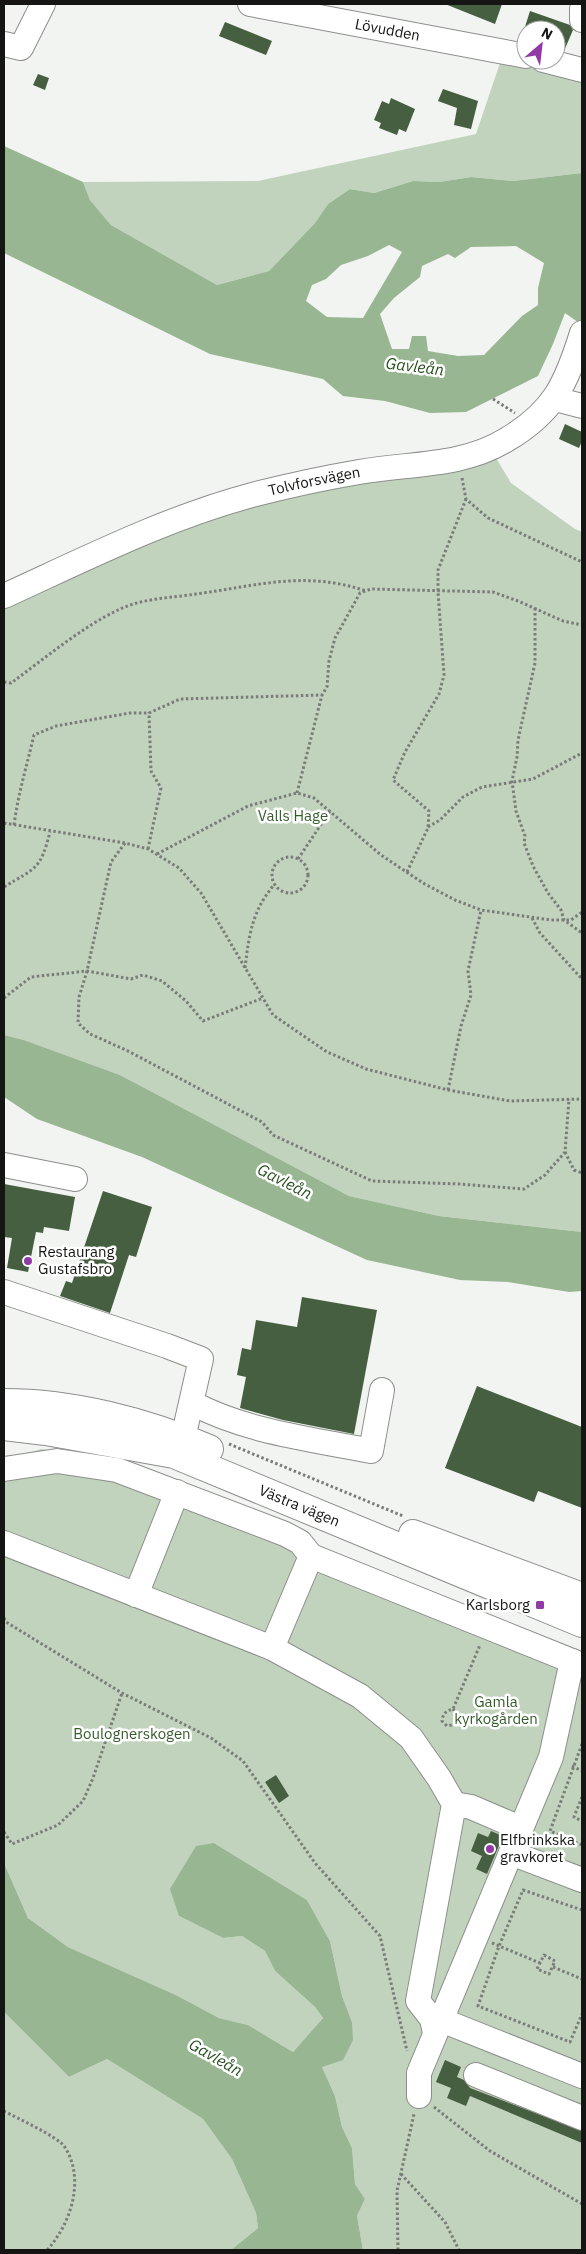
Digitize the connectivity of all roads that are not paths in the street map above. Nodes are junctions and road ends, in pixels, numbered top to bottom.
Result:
1 (43, 4) edge
2 (250, 4) edge
3 (582, 9) edge
4 (582, 20) edge
5 (4, 44) edge
6 (516, 54) edge
7 (566, 66) edge
8 (582, 70) edge
9 (582, 333) edge
10 (555, 399) junction
11 (582, 406) edge
12 (4, 596) edge
13 (4, 1165) edge
14 (75, 1180) dead end
15 (4, 1292) edge
16 (382, 1390) dead end
17 (4, 1403) edge
18 (192, 1403) junction
19 (4, 1426) edge
20 (177, 1446) junction
21 (4, 1469) edge
22 (177, 1492) junction
23 (4, 1543) edge
24 (312, 1556) junction
25 (136, 1595) junction
26 (582, 1597) edge
27 (582, 1623) edge
28 (272, 1648) junction
29 (577, 1663) edge
30 (454, 1804) junction
31 (520, 1828) junction
32 (511, 1853) junction
33 (582, 1880) edge
34 (438, 2027) junction
35 (476, 2075) dead end
36 (582, 2076) edge
37 (419, 2096) road end
38 (582, 2118) edge

1 - 5 street
2 - 6 street, Lövudden
3 - 4 street
7 - 8 street
9 - 10 street, Tolvforsvägen
10 - 11 street
10 - 12 street, Tolvforsvägen
13 - 14 street
15 - 18 street
16 - 18 street
17 - 20 main road, Västra vägen
18 - 20 street
19 - 20 main road, Västra vägen
20 - 26 main road, Västra vägen
20 - 27 main road, Västra vägen
21 - 22 street
22 - 24 street
22 - 25 street
23 - 25 street
24 - 28 street
24 - 29 street
25 - 28 street
28 - 30 street
29 - 31 street
30 - 31 street
30 - 34 street
31 - 32 street
32 - 33 street
32 - 34 street
34 - 36 street
34 - 37 street
35 - 38 street

